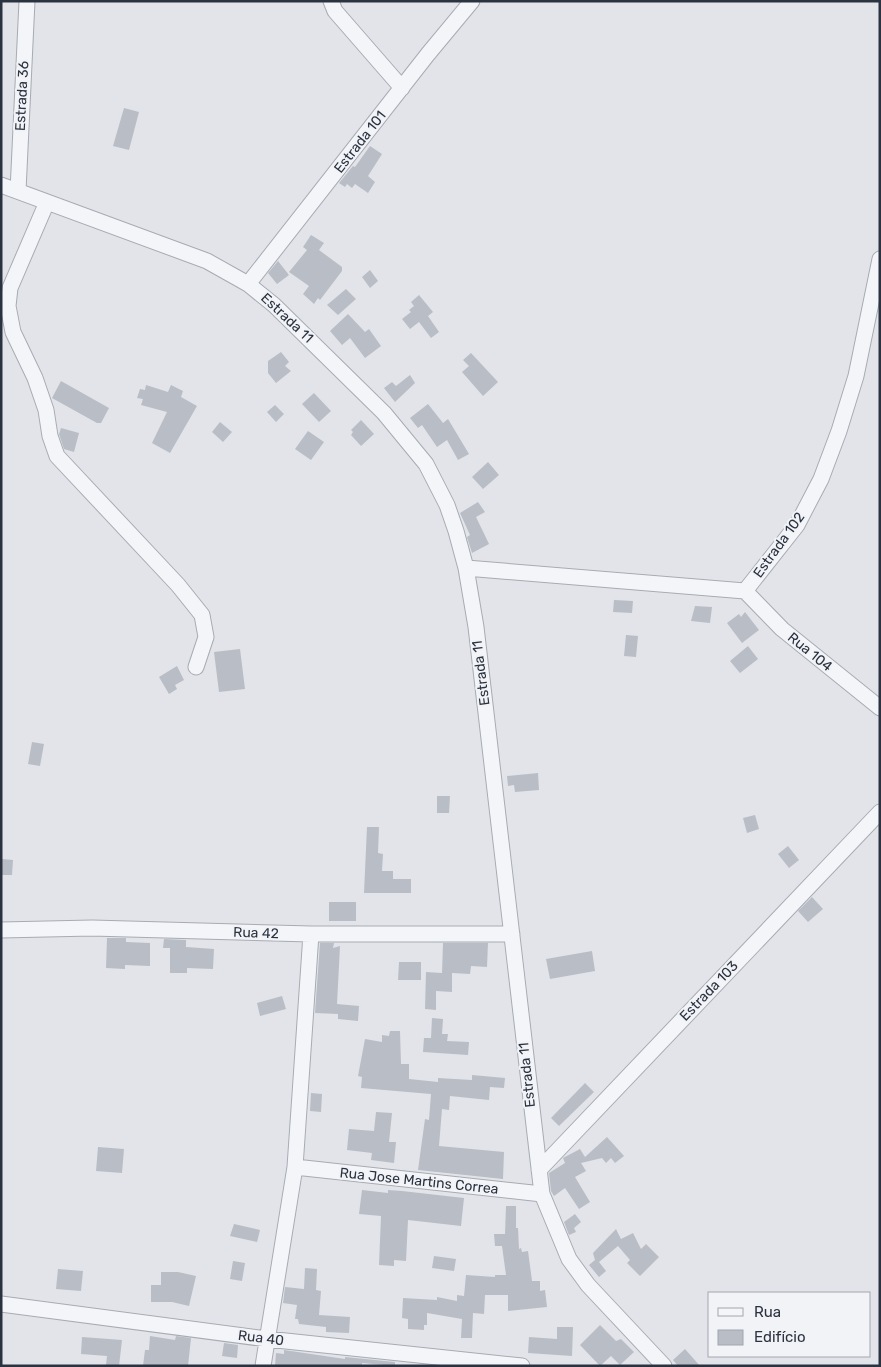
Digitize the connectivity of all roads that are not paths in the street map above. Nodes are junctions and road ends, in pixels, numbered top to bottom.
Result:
1 (27, 1) edge
2 (331, 1) edge
3 (472, 1) edge
4 (402, 88) junction
5 (1, 185) edge
6 (18, 191) junction
7 (47, 202) junction
8 (880, 259) edge
9 (248, 284) junction
10 (466, 568) junction
11 (745, 590) junction
12 (196, 666) dead end
13 (880, 708) edge
14 (880, 812) edge
15 (1, 930) edge
16 (311, 934) junction
17 (512, 934) junction
18 (295, 1167) junction
19 (539, 1170) junction
20 (542, 1194) junction
21 (1, 1304) edge
22 (266, 1339) junction
23 (263, 1366) edge
24 (522, 1366) edge
25 (664, 1366) edge

1 - 6 street, Estrada 36
2 - 4 street
3 - 4 street, Estrada 101
4 - 9 street, Estrada 101
5 - 6 street, Estrada 11
6 - 7 street, Estrada 11
7 - 9 street, Estrada 11
7 - 12 street
8 - 11 street, Estrada 102
9 - 10 street, Estrada 11
10 - 11 street, Estrada 102
10 - 17 street, Estrada 11
11 - 13 street, Rua 104
14 - 19 street, Estrada 103
15 - 16 street, Rua 42
16 - 17 street, Rua 42
16 - 18 street
17 - 19 street, Estrada 11
18 - 20 street, Rua Jose Martins Correa
18 - 22 street
19 - 20 street, Estrada 11
20 - 25 street, Estrada 11
21 - 22 street, Rua 40
22 - 23 street
22 - 24 street, Rua 40

